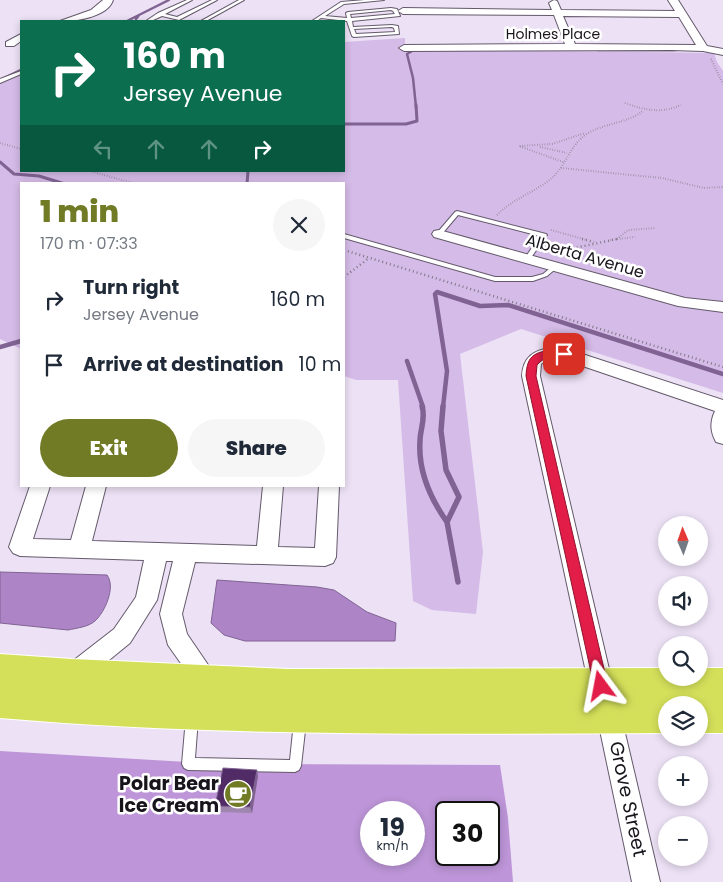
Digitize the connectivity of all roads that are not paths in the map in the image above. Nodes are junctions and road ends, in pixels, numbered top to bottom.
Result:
1 (108, 0) edge
2 (190, 0) edge
3 (215, 0) edge
4 (242, 0) edge
5 (382, 0) edge
6 (552, 0) edge
7 (673, 0) edge
8 (403, 11) dead end
9 (557, 13) junction
10 (160, 14) junction
11 (683, 14) junction
12 (320, 18) junction
13 (68, 20) edge
14 (150, 20) edge
15 (205, 20) edge
16 (316, 20) edge
17 (349, 20) junction
18 (351, 28) junction
19 (20, 38) edge
20 (10, 44) dead end
21 (404, 48) dead end
22 (571, 48) junction
23 (705, 49) junction
24 (723, 52) edge
25 (20, 72) edge
26 (0, 82) edge
27 (438, 234) joint
28 (345, 236) edge
29 (531, 254) junction
30 (556, 266) junction
31 (723, 307) edge
32 (723, 407) edge
33 (723, 413) edge
34 (723, 437) edge
35 (40, 487) edge
36 (96, 487) edge
37 (273, 487) edge
38 (329, 487) edge
39 (79, 549) junction
40 (158, 552) junction
41 (186, 553) junction
42 (267, 554) junction
43 (0, 670) edge
44 (72, 676) junction
45 (207, 681) junction
46 (723, 685) edge
47 (0, 701) edge
48 (605, 701) junction
49 (192, 713) junction
50 (658, 714) edge
51 (301, 715) junction
52 (708, 715) edge
53 (723, 715) edge
54 (646, 882) edge

1 - 13 street
2 - 10 lane
3 - 10 lane
4 - 15 lane
5 - 12 lane
6 - 9 street
7 - 11 street
8 - 9 street
9 - 11 street
9 - 22 street
10 - 14 lane
11 - 23 street
12 - 16 lane
12 - 17 lane
17 - 17 lane
17 - 18 lane
18 - 18 lane
19 - 20 street
21 - 22 street, Holmes Place
22 - 23 street, Holmes Place
23 - 24 street, Holmes Place
25 - 26 lane
27 - 29 street, Alberta Avenue
27 - 29 lane
28 - 30 lane
29 - 30 street, Alberta Avenue
30 - 31 street, Alberta Avenue
32 - 48 street, Grove Street
33 - 34 street
35 - 39 street
36 - 39 street
37 - 42 street
38 - 42 street
39 - 40 street
40 - 41 street
40 - 44 street
41 - 42 street
41 - 45 street
43 - 44 highway
44 - 45 highway
45 - 48 highway
46 - 48 highway
47 - 49 highway
48 - 50 highway
48 - 51 highway
48 - 54 street, Grove Street
49 - 51 highway
49 - 51 lane
52 - 53 highway

